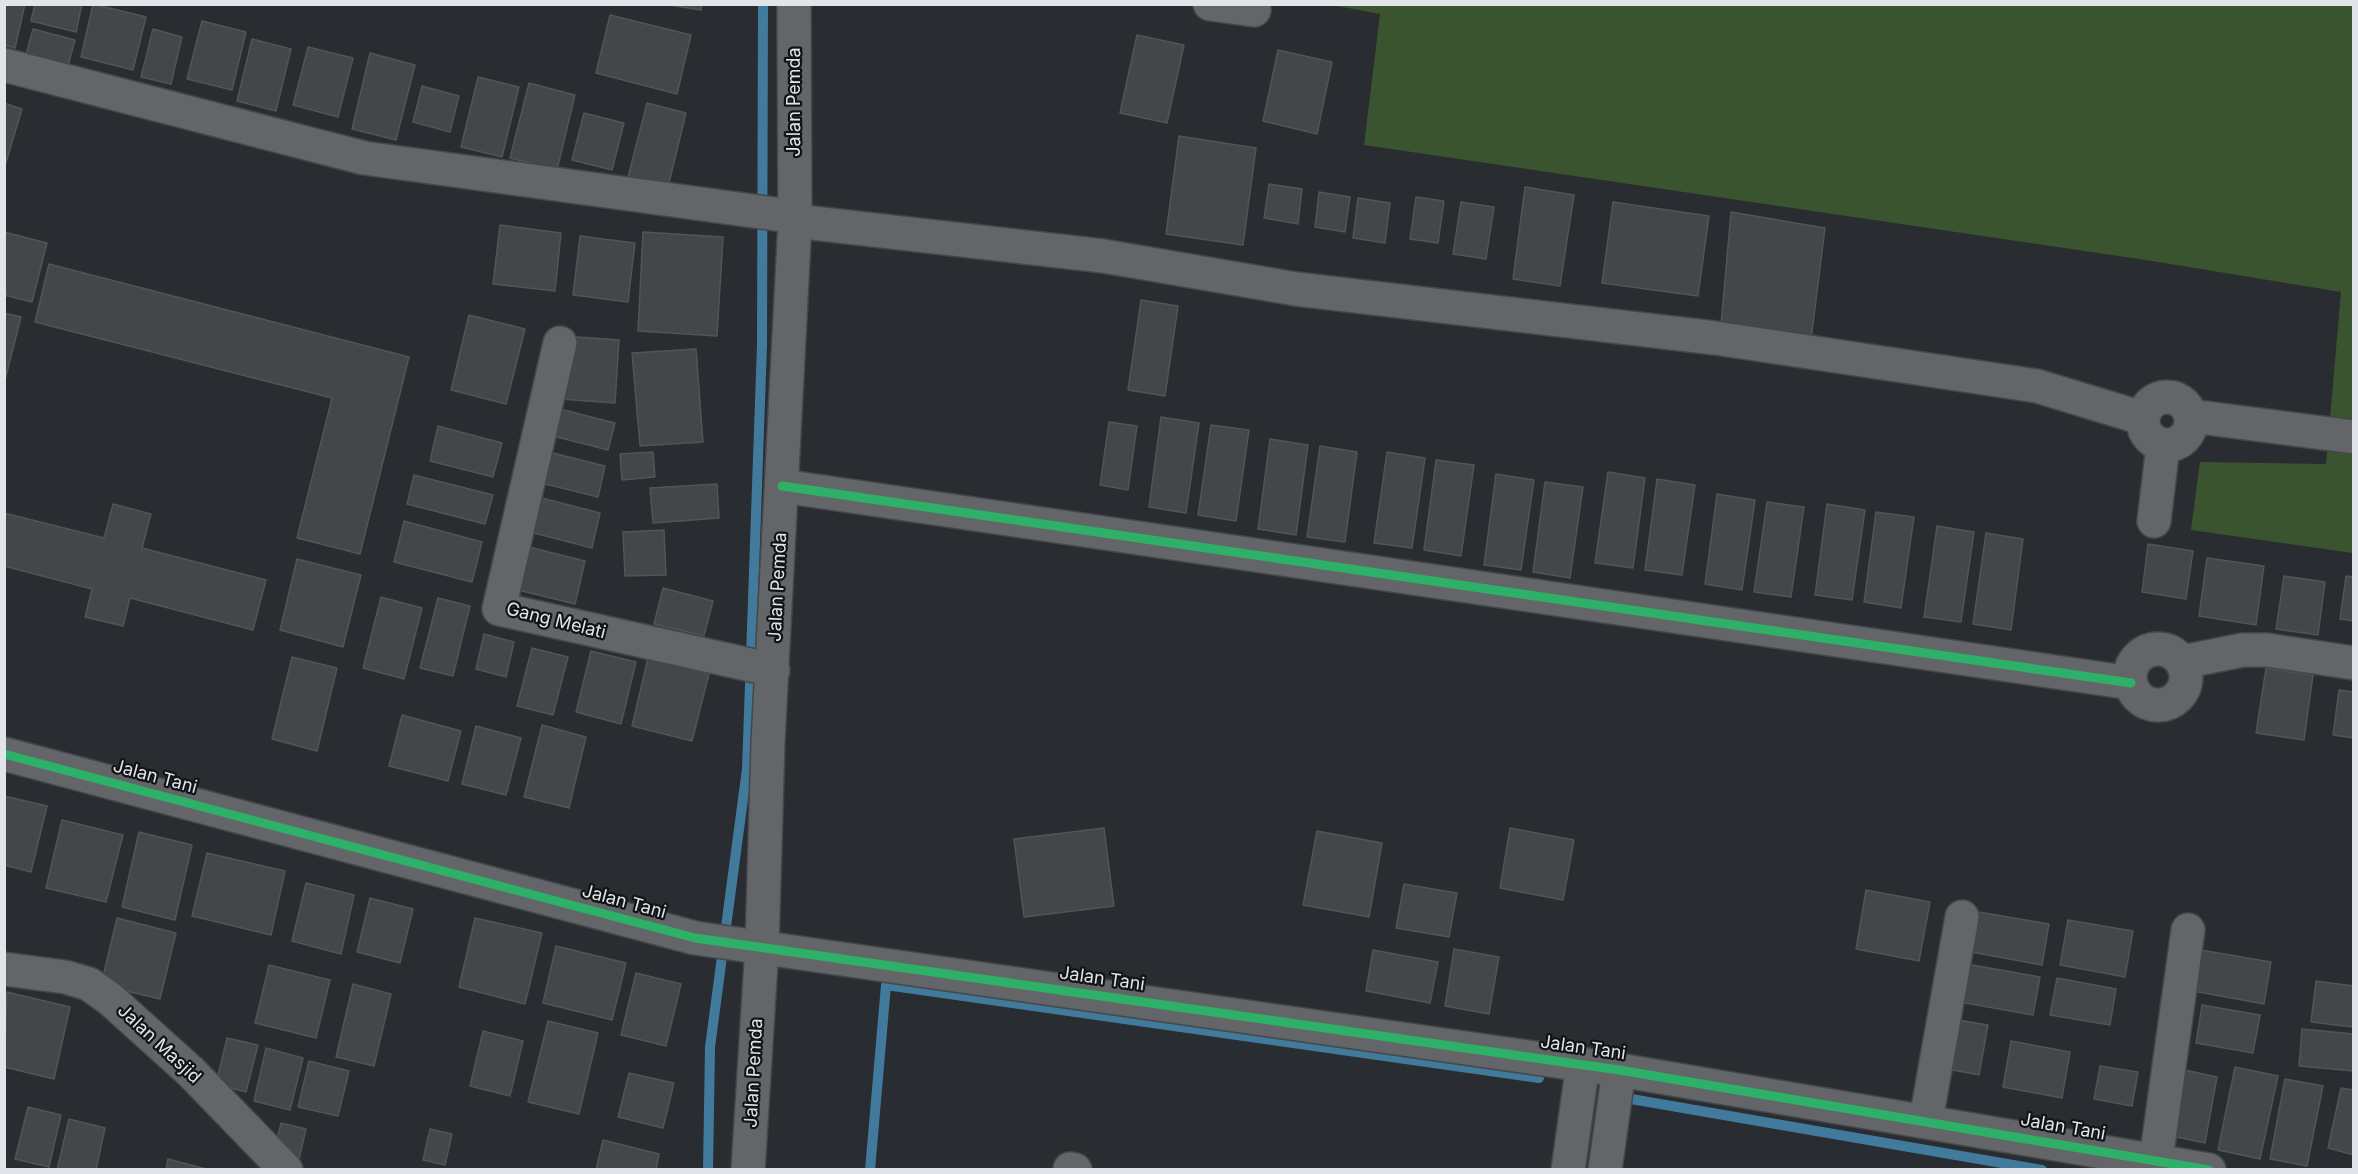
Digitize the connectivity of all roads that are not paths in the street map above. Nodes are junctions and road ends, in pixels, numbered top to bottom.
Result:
1 (794, 4) edge
2 (1210, 4) edge
3 (1254, 10) dead end
4 (4, 65) edge
5 (779, 215) junction
6 (560, 343) dead end
7 (2191, 416) junction
8 (2142, 418) junction
9 (2354, 437) edge
10 (2163, 446) junction
11 (782, 486) junction
12 (2154, 521) dead end
13 (2182, 662) junction
14 (2354, 663) edge
15 (773, 670) junction
16 (2131, 682) junction
17 (4, 754) edge
18 (1962, 917) dead end
19 (2188, 930) dead end
20 (751, 945) junction
21 (4, 969) edge
22 (1583, 1064) junction
23 (1619, 1070) junction
24 (1926, 1120) junction
25 (1575, 1121) junction
26 (1611, 1126) junction
27 (2156, 1160) junction
28 (1070, 1169) edge
29 (286, 1170) edge
30 (748, 1170) edge
31 (1075, 1170) edge
32 (1568, 1170) edge
33 (1605, 1170) edge
34 (2209, 1170) edge

1 - 5 street, Jalan Pemda
2 - 3 street
4 - 5 street
5 - 8 street
5 - 11 street, Jalan Pemda
6 - 15 street, Gang Melati
7 - 8 street
7 - 9 street
7 - 10 street
8 - 10 street
10 - 12 street
11 - 15 street, Jalan Pemda
11 - 16 street
13 - 14 street
13 - 16 street
13 - 16 street
15 - 20 street, Jalan Pemda
17 - 20 street, Jalan Tani
18 - 24 street
19 - 27 street
20 - 22 street, Jalan Tani
20 - 30 street, Jalan Pemda
21 - 29 street, Jalan Masjid
22 - 23 street, Jalan Tani
22 - 25 street
23 - 24 street, Jalan Tani
23 - 26 street
24 - 27 street, Jalan Tani
25 - 26 street
25 - 32 street
26 - 33 street
27 - 34 street, Jalan Tani
28 - 31 street

